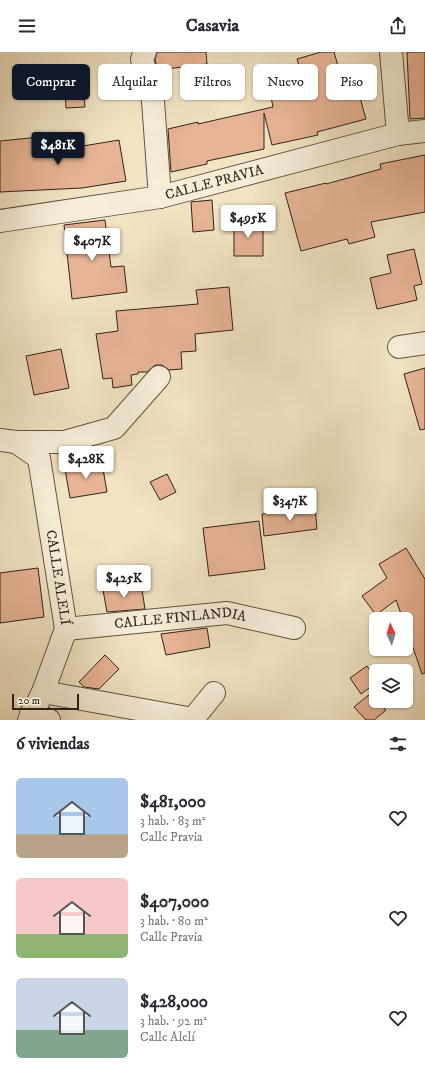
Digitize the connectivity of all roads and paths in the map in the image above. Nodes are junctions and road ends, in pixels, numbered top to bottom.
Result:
1 (145, 52) edge
2 (391, 52) edge
3 (425, 132) edge
4 (398, 134) junction
5 (160, 197) junction
6 (0, 221) edge
7 (425, 343) edge
8 (399, 347) dead end
9 (159, 376) dead end
10 (8, 441) edge
11 (294, 628) dead end
12 (66, 629) junction
13 (43, 692) junction
14 (214, 693) dead end
15 (36, 718) edge

1 - 5 street
2 - 4 street
3 - 4 street, CALLE PRAVIA
4 - 5 street, CALLE PRAVIA
5 - 6 street, CALLE PRAVIA
7 - 8 street
9 - 10 street, CALLE ALELÍ
10 - 12 street, CALLE ALELÍ
11 - 12 street, CALLE FINLANDIA
12 - 13 street, CALLE ALELÍ
13 - 14 street
13 - 15 street, CALLE ALELÍ

